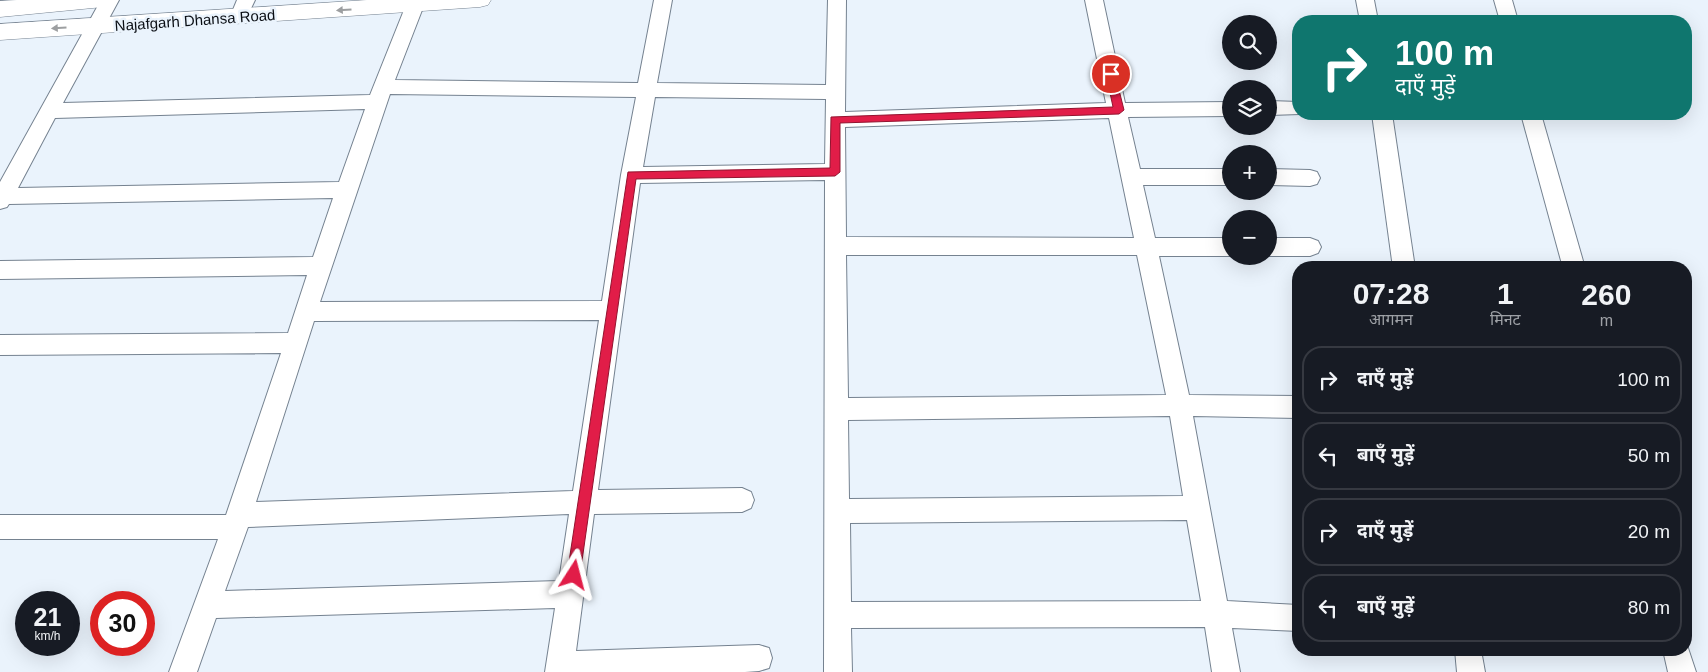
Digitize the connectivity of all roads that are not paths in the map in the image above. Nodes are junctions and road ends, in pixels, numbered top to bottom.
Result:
1 (103, 0) edge
2 (110, 0) edge
3 (480, 0) edge
4 (663, 0) edge
5 (837, 0) edge
6 (1094, 0) edge
7 (1365, 0) edge
8 (1504, 0) edge
9 (415, 5) junction
10 (8, 6) edge
11 (243, 8) edge
12 (1367, 15) edge
13 (1507, 15) edge
14 (95, 26) junction
15 (0, 32) edge
16 (647, 88) junction
17 (835, 92) junction
18 (380, 95) junction
19 (1277, 108) edge
20 (1292, 108) edge
21 (1222, 109) edge
22 (1119, 110) junction
23 (50, 111) junction
24 (835, 120) junction
25 (1383, 120) edge
26 (1533, 120) edge
27 (835, 172) junction
28 (631, 175) junction
29 (1132, 177) junction
30 (1222, 177) edge
31 (1277, 177) edge
32 (1310, 178) dead end
33 (346, 190) junction
34 (1, 198) edge
35 (836, 246) junction
36 (1148, 246) junction
37 (1222, 247) edge
38 (1277, 247) edge
39 (1310, 247) dead end
40 (1403, 261) edge
41 (1572, 261) edge
42 (322, 266) junction
43 (0, 270) edge
44 (612, 310) junction
45 (306, 312) junction
46 (295, 344) junction
47 (0, 345) edge
48 (1180, 407) junction
49 (1292, 407) edge
50 (837, 409) junction
51 (742, 500) dead end
52 (585, 502) junction
53 (1198, 508) junction
54 (838, 511) junction
55 (237, 521) junction
56 (0, 527) edge
57 (571, 594) junction
58 (207, 605) junction
59 (1216, 614) junction
60 (837, 615) junction
61 (1292, 618) edge
62 (1469, 656) edge
63 (1678, 656) edge
64 (759, 658) dead end
65 (559, 668) edge
66 (183, 672) edge
67 (838, 672) edge
68 (1226, 672) edge
69 (1471, 672) edge
70 (1682, 672) edge

1 - 10 main road, Najafgarh Dhansa Road
2 - 14 street
3 - 9 main road, Najafgarh Dhansa Road
4 - 16 street
5 - 17 street
6 - 22 street
7 - 12 street
8 - 13 street
9 -> 11 main road, Najafgarh Dhansa Road
9 - 18 street
11 - 14 main road, Najafgarh Dhansa Road
14 -> 15 main road, Najafgarh Dhansa Road
14 - 23 street
16 - 17 street
16 - 18 street
16 - 28 street
17 - 24 street
18 - 23 street
18 - 33 street
19 - 20 street
21 - 22 street
22 - 24 street
22 - 29 street
23 - 34 street
24 - 27 street
25 - 40 street
26 - 41 street
27 - 28 street
27 - 35 street
28 - 44 street
29 - 30 street
29 - 36 street
31 - 32 street
33 - 34 street
33 - 42 street
35 - 36 street
35 - 50 street
36 - 37 street
36 - 48 street
38 - 39 street
42 - 43 street
42 - 45 street
44 - 45 street
44 - 52 street
45 - 46 street
46 - 47 street
46 - 55 street
48 - 49 street
48 - 50 street
48 - 53 street
50 - 54 street
51 - 52 street
52 - 55 street
52 - 57 street
53 - 54 street
53 - 59 street
54 - 60 street
55 - 56 street
55 - 58 street
57 - 58 street
57 - 65 street
58 - 66 street
59 - 60 street
59 - 61 street
59 - 68 street
60 - 67 street
62 - 69 street
63 - 70 street
64 - 65 street

